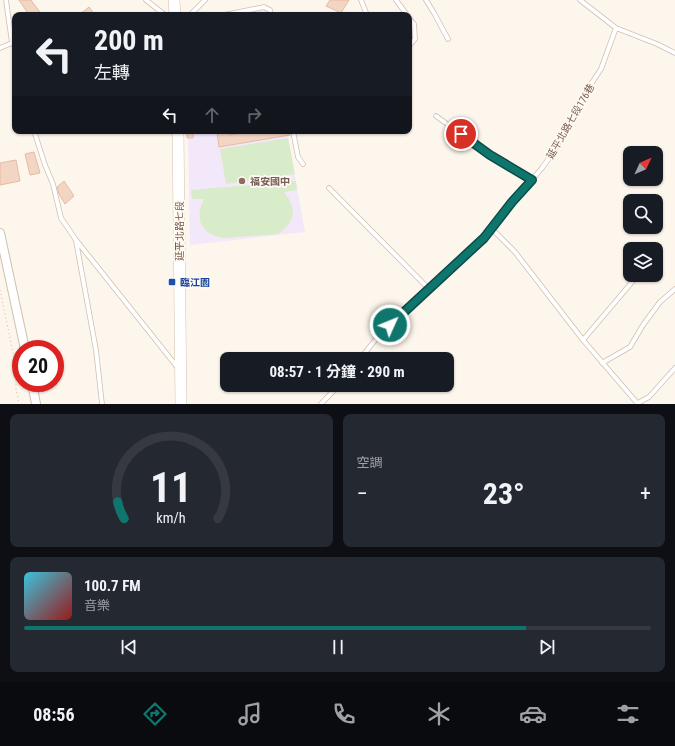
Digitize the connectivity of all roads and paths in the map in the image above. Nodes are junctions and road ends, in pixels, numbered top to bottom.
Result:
1 (6, 0) edge
2 (146, 0) edge
3 (174, 0) edge
4 (205, 0) edge
5 (361, 0) edge
6 (396, 0) edge
7 (426, 0) edge
8 (580, 0) edge
9 (161, 12) edge
10 (175, 12) edge
11 (193, 12) edge
12 (239, 12) edge
13 (270, 12) edge
14 (366, 12) edge
15 (405, 12) edge
16 (412, 22) edge
17 (616, 28) junction
18 (12, 38) edge
19 (448, 39) dead end
20 (412, 42) edge
21 (12, 44) edge
22 (0, 48) edge
23 (675, 53) edge
24 (436, 116) dead end
25 (35, 134) edge
26 (178, 134) edge
27 (294, 134) edge
28 (303, 164) dead end
29 (532, 180) junction
30 (330, 188) dead end
31 (492, 229) junction
32 (0, 233) edge
33 (76, 240) junction
34 (632, 282) edge
35 (428, 288) junction
36 (675, 289) edge
37 (0, 290) edge
38 (23, 340) edge
39 (583, 340) junction
40 (366, 352) edge
41 (602, 362) junction
42 (675, 368) edge
43 (180, 370) junction
44 (34, 392) edge
45 (332, 392) edge
46 (19, 404) edge
47 (36, 404) edge
48 (102, 404) edge
49 (181, 404) edge
50 (321, 404) edge
51 (638, 404) edge

1 - 18 lane
2 - 9 lane
3 - 10 street
4 - 11 lane
5 - 14 lane
6 - 15 lane
7 - 19 lane
8 - 17 lane
12 - 13 lane
16 - 20 lane
17 - 23 lane
17 - 29 lane, 延平北路七段176巷
21 - 22 lane
24 - 29 lane
25 - 33 lane
26 - 43 street, 延平北路七段
27 - 28 lane
29 - 31 lane, 延平北路七段176巷
30 - 35 lane
31 - 35 lane, 延平北路七段176巷
31 - 39 lane
32 - 38 street
33 - 43 lane
33 - 48 lane
34 - 39 lane
35 - 40 lane, 延平北路七段176巷
36 - 41 lane
37 - 46 path
39 - 41 lane
41 - 51 lane
42 - 51 lane
43 - 49 street, 延平北路七段
44 - 47 street
45 - 50 lane

